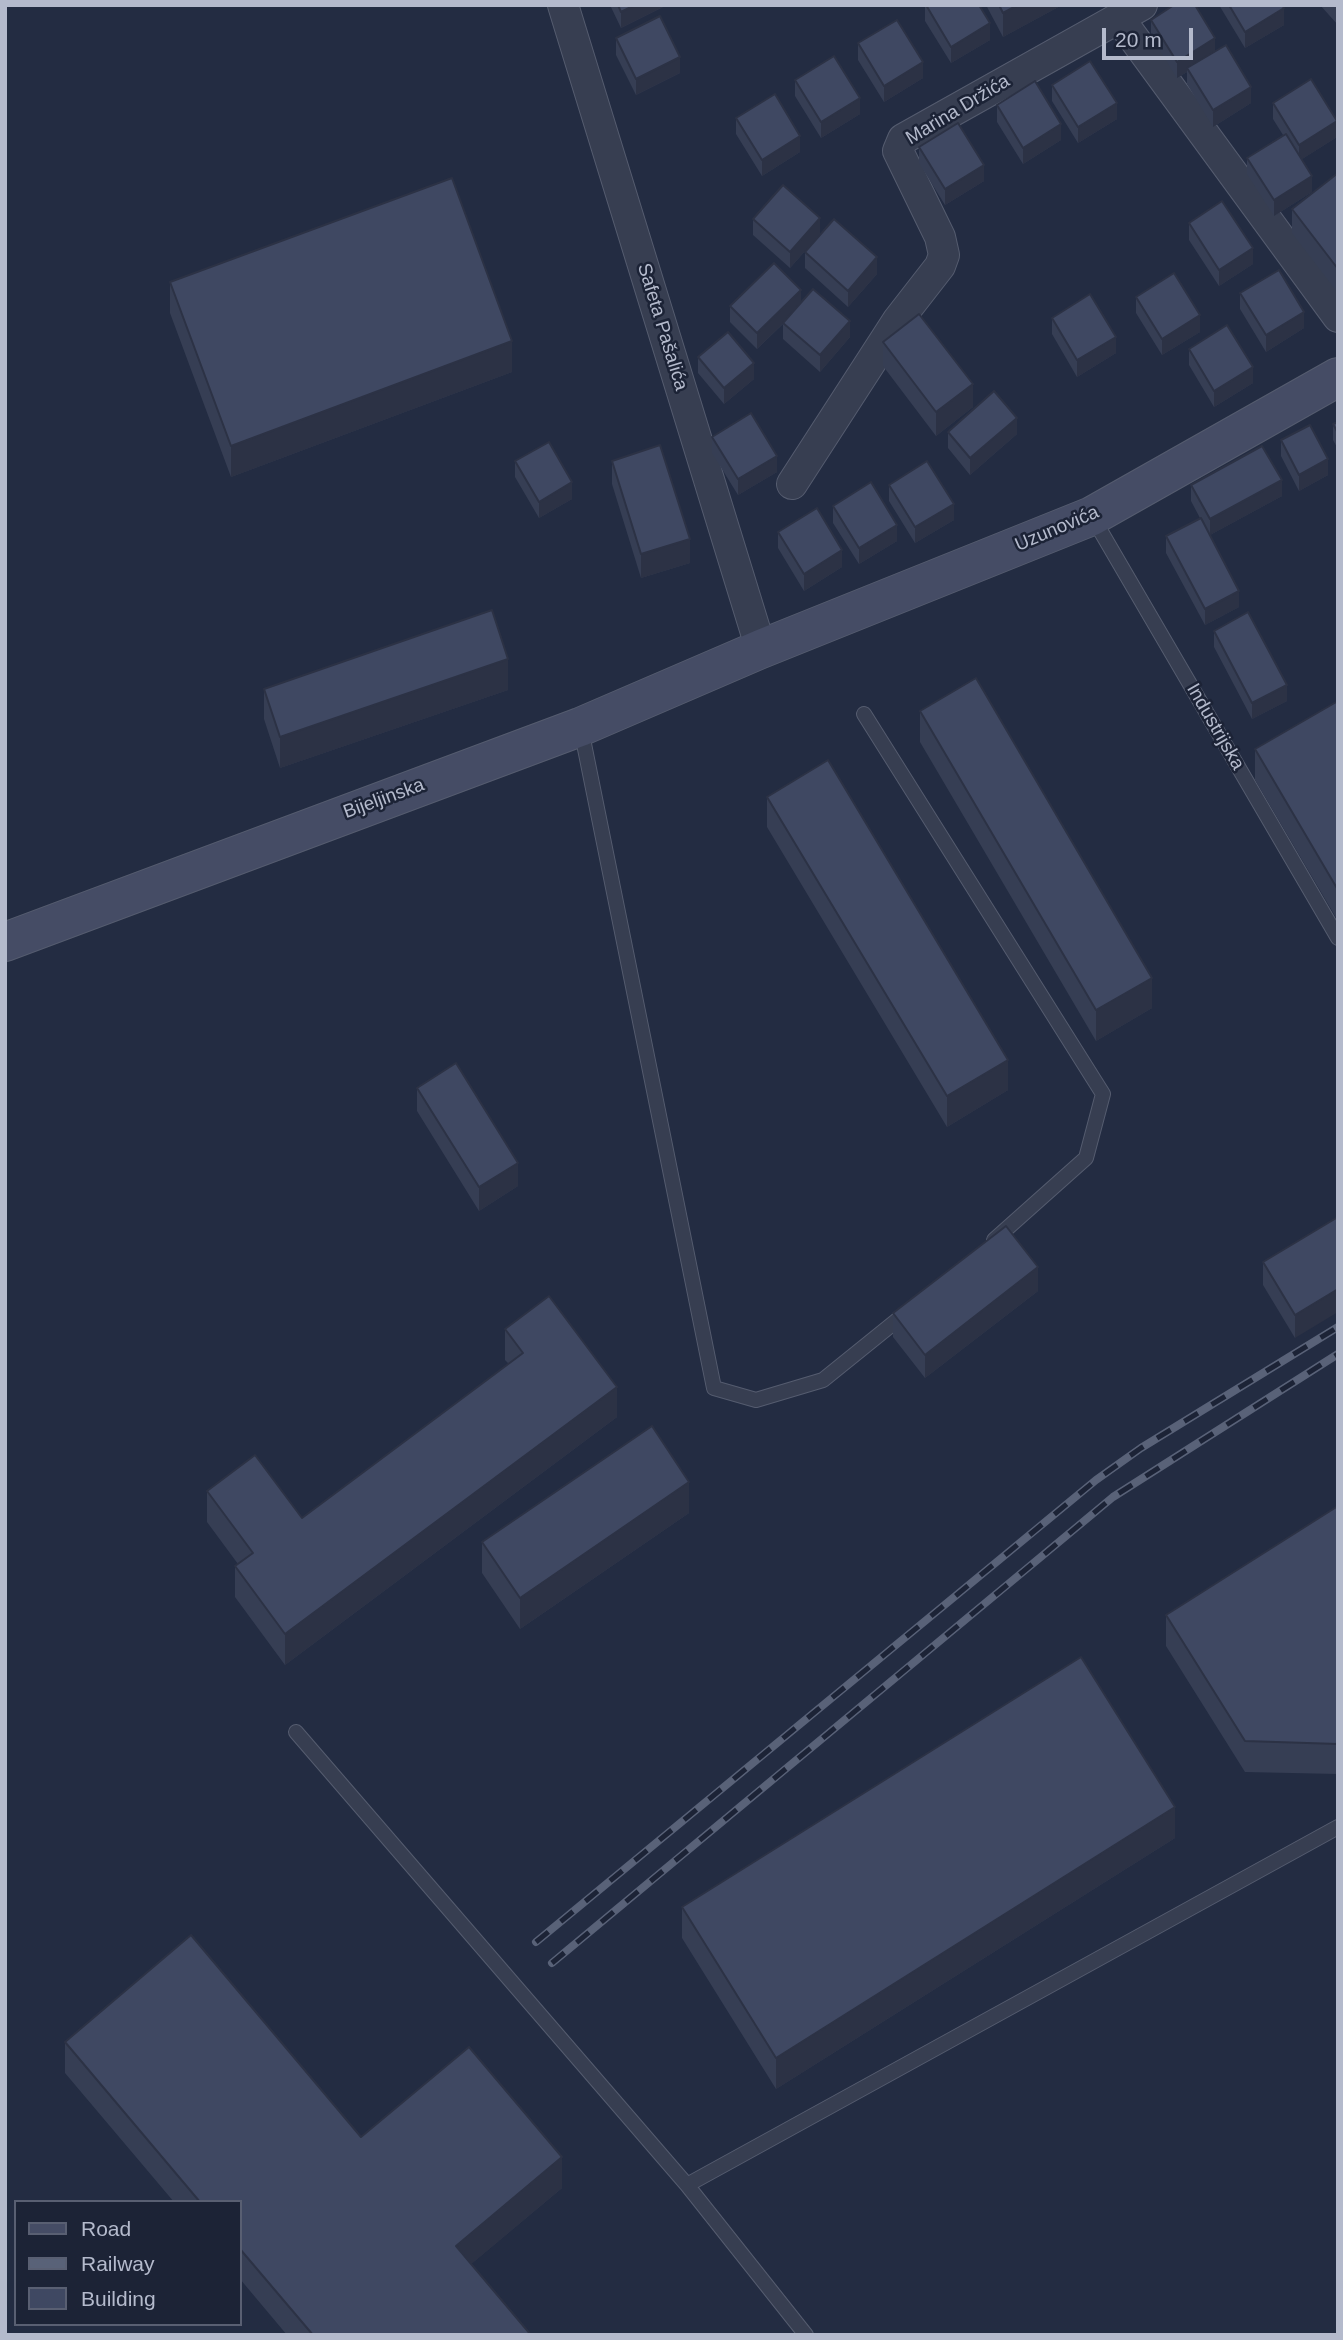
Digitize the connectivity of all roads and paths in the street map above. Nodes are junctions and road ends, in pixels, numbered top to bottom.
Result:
1 (563, 5) edge
2 (1130, 12) edge
3 (1338, 317) edge
4 (1338, 377) edge
5 (792, 484) dead end
6 (1092, 516) junction
7 (761, 649) junction
8 (864, 714) dead end
9 (580, 727) junction
10 (1338, 937) edge
11 (5, 942) edge
12 (982, 1250) edge
13 (918, 1302) edge
14 (296, 1732) dead end
15 (1338, 1827) edge
16 (687, 2185) junction
17 (806, 2335) edge

1 - 7 street, Safeta Pašalića
2 - 3 street
2 - 5 street, Marina Držića
4 - 6 main road, Uzunovića
6 - 7 main road, Uzunovića
6 - 10 lane, Industrijska
7 - 9 main road, Bijeljinska
8 - 12 lane
9 - 11 main road, Bijeljinska
9 - 13 lane
14 - 16 lane
15 - 16 lane
16 - 17 lane

